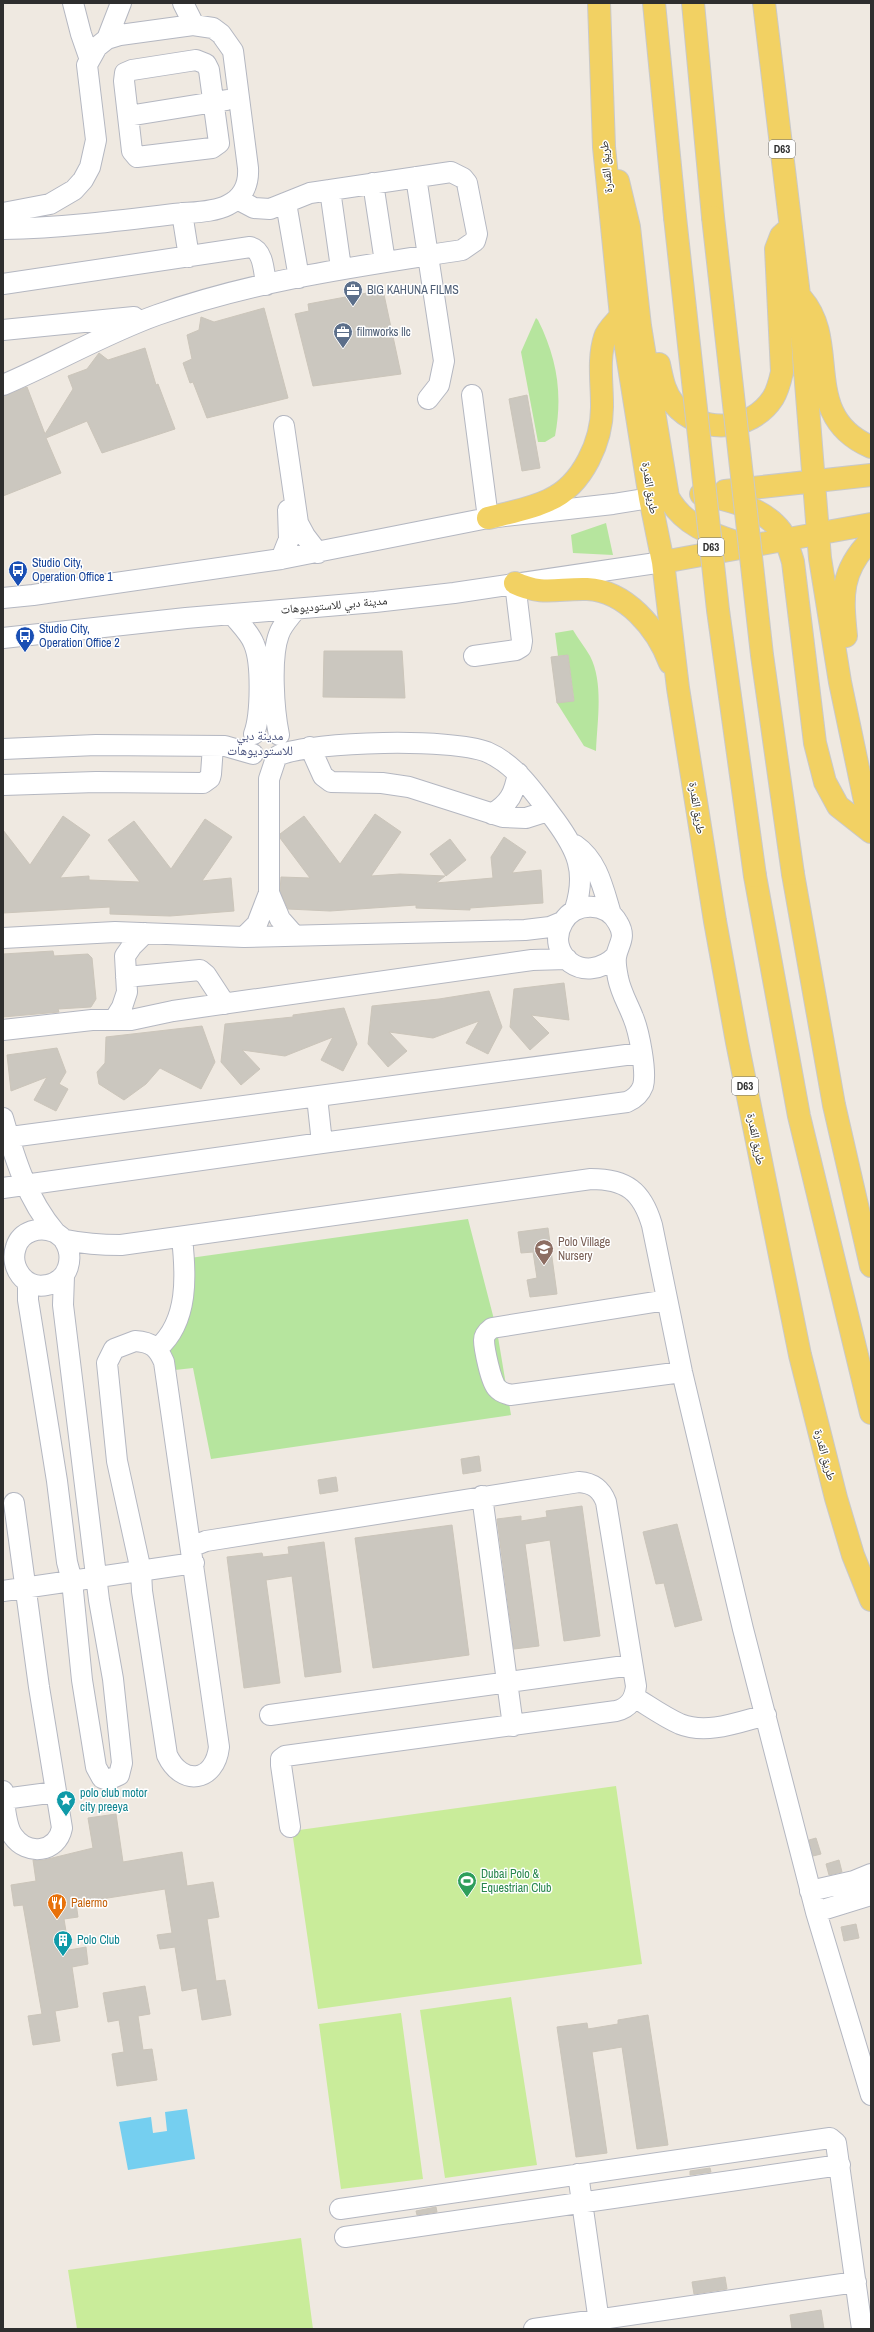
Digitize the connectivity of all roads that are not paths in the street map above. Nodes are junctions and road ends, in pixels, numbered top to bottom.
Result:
1 (73, 3) edge
2 (121, 3) edge
3 (183, 3) edge
4 (599, 3) edge
5 (654, 3) edge
6 (693, 3) edge
7 (764, 3) edge
8 (194, 25) junction
9 (107, 39) junction
10 (90, 57) junction
11 (239, 98) junction
12 (214, 102) junction
13 (128, 116) junction
14 (604, 147) junction
15 (416, 177) junction
16 (373, 183) junction
17 (330, 190) junction
18 (242, 192) junction
19 (286, 203) junction
20 (187, 212) junction
21 (3, 213) edge
22 (791, 227) junction
23 (3, 229) edge
24 (428, 255) junction
25 (194, 256) junction
26 (385, 262) junction
27 (341, 268) junction
28 (299, 278) junction
29 (3, 284) edge
30 (266, 285) junction
31 (799, 296) junction
32 (159, 314) junction
33 (621, 316) junction
34 (640, 326) junction
35 (3, 330) edge
36 (3, 385) edge
37 (472, 396) dead end
38 (428, 399) dead end
39 (871, 447) edge
40 (871, 475) edge
41 (814, 481) junction
42 (701, 494) junction
43 (659, 498) junction
44 (488, 518) junction
45 (871, 524) edge
46 (818, 534) junction
47 (871, 540) edge
48 (786, 541) junction
49 (751, 547) junction
50 (318, 553) junction
51 (281, 559) junction
52 (663, 562) junction
53 (515, 584) junction
54 (3, 598) edge
55 (296, 609) junction
56 (232, 614) junction
57 (3, 638) edge
58 (276, 643) junction
59 (255, 646) junction
60 (474, 656) dead end
61 (840, 682) junction
62 (678, 688) junction
63 (267, 699) junction
64 (219, 746) junction
65 (266, 746) junction
66 (310, 747) junction
67 (3, 749) edge
68 (518, 773) junction
69 (3, 785) edge
70 (548, 811) junction
71 (492, 814) junction
72 (871, 831) edge
73 (572, 843) junction
74 (269, 894) junction
75 (611, 914) junction
76 (569, 916) junction
77 (100, 933) junction
78 (145, 933) junction
79 (295, 936) junction
80 (244, 937) junction
81 (3, 938) edge
82 (125, 956) junction
83 (616, 956) junction
84 (575, 964) junction
85 (126, 985) junction
86 (623, 997) junction
87 (225, 1004) junction
88 (147, 1016) junction
89 (114, 1020) junction
90 (3, 1030) edge
91 (641, 1053) junction
92 (317, 1097) junction
93 (3, 1118) edge
94 (6, 1138) edge
95 (322, 1143) junction
96 (26, 1185) junction
97 (3, 1188) edge
98 (59, 1236) junction
99 (182, 1238) junction
100 (16, 1242) edge
101 (121, 1244) junction
102 (871, 1266) edge
103 (66, 1271) junction
104 (17, 1276) edge
105 (667, 1300) junction
106 (158, 1348) junction
107 (682, 1372) junction
108 (871, 1413) edge
109 (482, 1496) junction
110 (14, 1503) dead end
111 (193, 1555) junction
112 (141, 1571) junction
113 (97, 1577) junction
114 (72, 1581) junction
115 (27, 1587) junction
116 (3, 1591) edge
117 (871, 1600) edge
118 (632, 1665) junction
119 (506, 1682) junction
120 (634, 1697) junction
121 (270, 1715) dead end
122 (766, 1715) junction
123 (513, 1726) junction
124 (56, 1792) junction
125 (4, 1795) edge
126 (290, 1827) dead end
127 (871, 1874) edge
128 (810, 1891) junction
129 (871, 1895) edge
130 (816, 1912) junction
131 (871, 2095) edge
132 (840, 2165) junction
133 (578, 2174) junction
134 (582, 2202) junction
135 (340, 2209) dead end
136 (345, 2237) dead end
137 (856, 2282) junction
138 (600, 2324) edge
139 (534, 2329) edge
140 (862, 2329) edge

1 - 10 street
2 - 9 street
3 - 8 street
4 - 14 main road, طريق القدرة / D63
5 - 108 main road, D63, bridge
6 - 102 main road, bridge
7 - 22 main road, D63
8 - 9 street
8 - 11 street
9 - 10 street
10 - 21 street
11 - 12 street
11 - 18 street
12 - 13 street
12 - 13 street
12 - 13 street
14 - 33 main road, طريق القدرة / D63
14 - 34 main road
15 - 16 street
15 - 24 street
15 - 24 street
16 - 17 street
16 - 26 street
17 - 19 street
17 - 27 street
18 - 19 street
18 - 20 street
19 - 28 street
20 - 23 street
20 - 25 street
22 - 31 main road, D63
22 - 34 main road
24 - 26 street
24 - 38 street
25 - 29 street
25 - 30 street
26 - 27 street
27 - 28 street
28 - 30 street
30 - 32 street
31 - 39 main road
31 - 41 main road, D63
32 - 35 street
32 - 36 street
33 - 43 main road, طريق القدرة / D63
33 - 44 main road
34 - 43 main road
37 - 44 street
40 - 41 main road
41 - 42 main road
41 - 46 main road, D63
42 - 43 main road
42 - 48 main road
43 - 44 street
43 - 49 main road
43 - 52 main road, طريق القدرة / D63
44 - 50 street
45 - 46 main road
46 - 48 main road
46 - 61 main road, D63
47 - 61 main road
48 - 49 main road
48 - 72 main road
49 - 52 main road
50 - 51 street
50 - 51 street
51 - 54 street
52 - 53 street, مدينة دبي للاستوديوهات
52 - 62 main road, طريق القدرة / D63
53 - 55 street, مدينة دبي للاستوديوهات
53 - 60 street
53 - 62 main road
55 - 56 street, مدينة دبي للاستوديوهات
55 - 58 street
56 - 57 street, مدينة دبي للاستوديوهات
56 - 59 street
58 - 59 street
58 - 63 street
59 - 63 street
61 - 72 main road, D63
62 - 117 main road, طريق القدرة / D63
63 - 65 street
64 - 65 street
64 - 67 street
64 - 69 street
65 - 66 street
65 - 74 street
66 - 68 street
66 - 71 street
68 - 70 street
68 - 71 street
70 - 71 street
70 - 73 street
73 - 75 street
73 - 76 street
74 - 79 street
74 - 80 street
75 - 76 street
75 - 83 street
76 - 79 street
76 - 84 street
77 - 78 street
77 - 81 street
77 - 82 street
78 - 80 street
78 - 82 street
79 - 80 street
82 - 85 street
83 - 84 street
83 - 86 street
84 - 86 street
84 - 87 street
85 - 87 street
85 - 88 street
85 - 89 street
86 - 91 street
87 - 88 street
88 - 89 street
89 - 90 street
91 - 92 street
91 - 95 street
92 - 94 street
92 - 95 street
93 - 94 street
94 - 96 street
95 - 96 street
96 - 97 street
96 - 98 street
96 - 100 street
98 - 100 street
98 - 101 street
98 - 103 street
99 - 101 street
99 - 105 street
99 - 106 street
100 - 104 street
101 - 103 street
103 - 104 street
103 - 113 street
104 - 114 street
105 - 107 street
105 - 107 street
106 - 111 street
106 - 112 street
107 - 122 street
109 - 111 street
109 - 118 street
109 - 119 street
110 - 115 street
111 - 112 street
111 - 112 street
112 - 113 street
113 - 114 street
113 - 114 street
114 - 115 street
115 - 116 street
115 - 124 street
118 - 119 street
118 - 120 street
119 - 121 street
119 - 123 street
120 - 122 street
120 - 123 street
122 - 128 street
123 - 126 street
124 - 125 street
124 - 125 street
127 - 128 street
128 - 130 street
129 - 130 street
130 - 131 street
132 - 133 street
132 - 134 street
132 - 137 street
133 - 134 street
133 - 135 street
134 - 136 street
134 - 138 street
137 - 138 street
137 - 140 street
138 - 139 street

